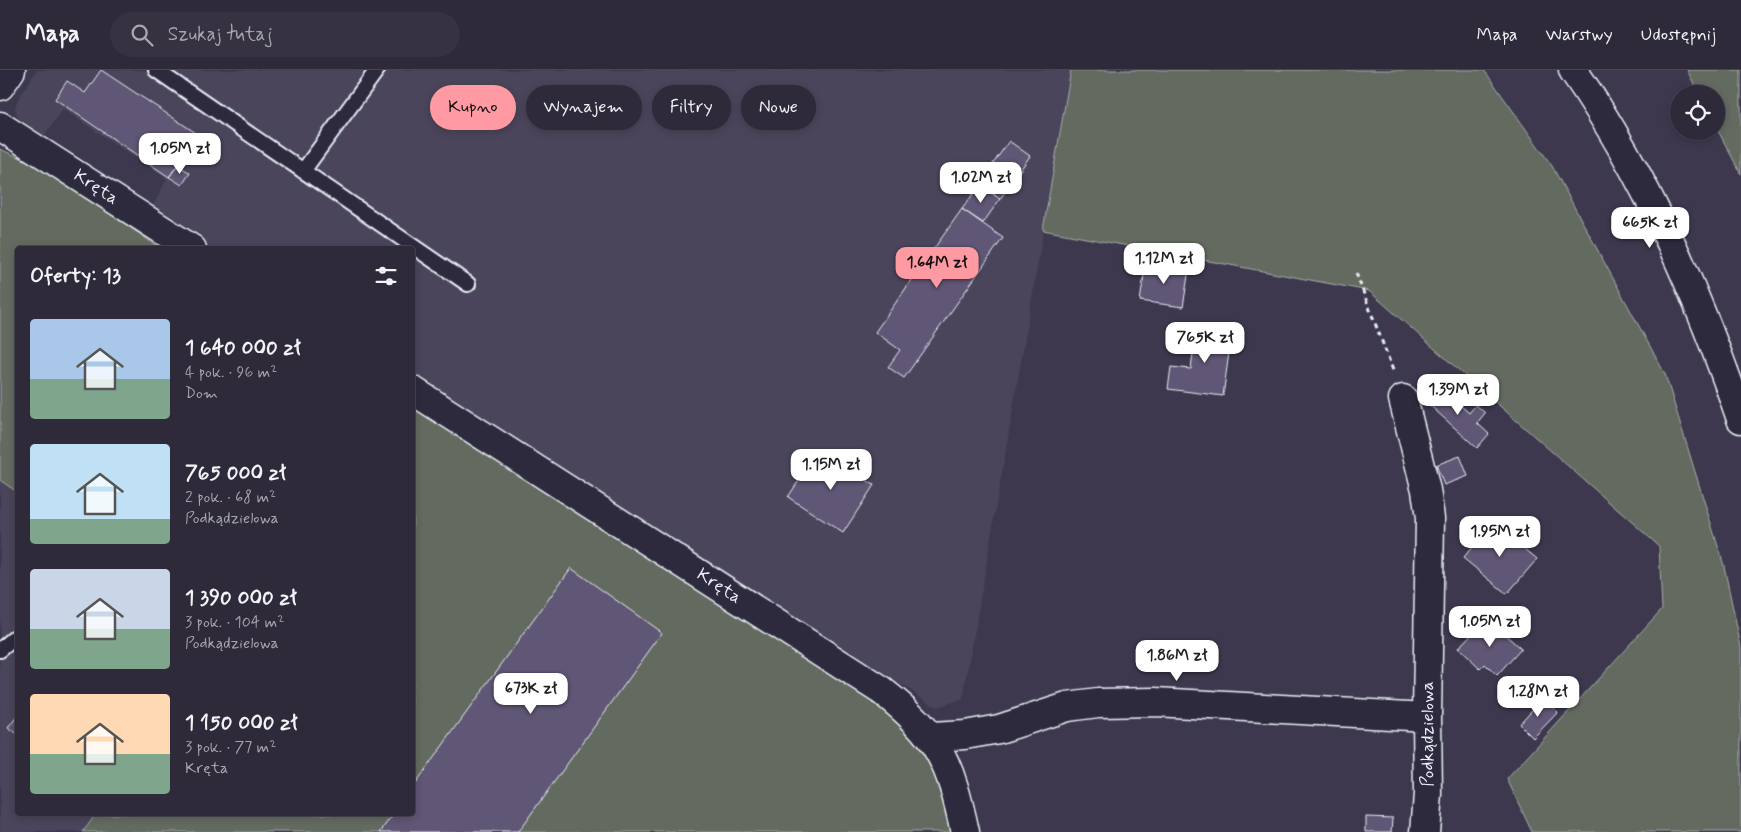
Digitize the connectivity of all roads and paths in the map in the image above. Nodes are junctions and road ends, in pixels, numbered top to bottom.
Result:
1 (11, 70) edge
2 (156, 70) edge
3 (377, 70) edge
4 (1573, 70) edge
5 (0, 86) edge
6 (0, 126) edge
7 (303, 171) junction
8 (187, 246) edge
9 (413, 246) edge
10 (415, 248) edge
11 (1356, 273) dead end
12 (468, 284) dead end
13 (415, 392) edge
14 (1403, 399) joint
15 (1741, 420) edge
16 (15, 638) edge
17 (0, 650) edge
18 (1427, 718) junction
19 (931, 736) junction
20 (965, 832) edge
21 (1425, 832) edge

1 - 5 street
2 - 7 lane
3 - 7 lane
4 - 15 street
6 - 8 street, Kręta
7 - 9 lane
10 - 12 lane
11 - 14 path
13 - 19 street, Kręta
14 - 18 street, Podkądzielowa
16 - 17 lane
18 - 19 street
18 - 21 street, Podkądzielowa
19 - 20 street, Kręta

